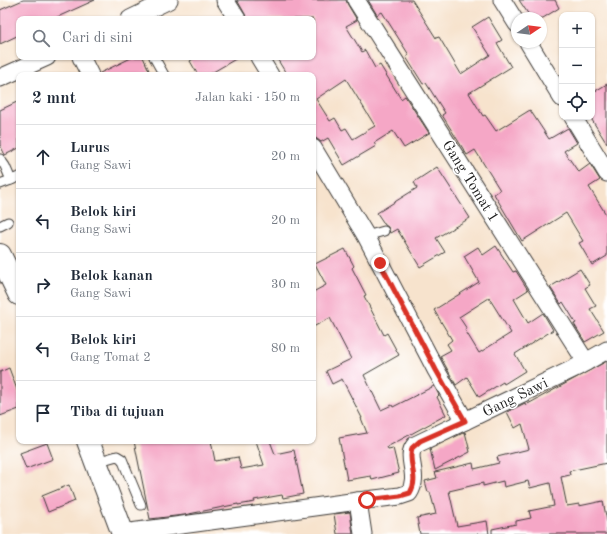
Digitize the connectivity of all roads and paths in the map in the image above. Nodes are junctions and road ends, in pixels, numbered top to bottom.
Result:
1 (169, 0) edge
2 (225, 0) edge
3 (356, 0) edge
4 (502, 0) edge
5 (152, 14) edge
6 (511, 14) edge
7 (235, 16) edge
8 (532, 48) edge
9 (40, 60) edge
10 (83, 60) edge
11 (156, 60) edge
12 (261, 60) edge
13 (89, 72) edge
14 (162, 72) edge
15 (268, 72) edge
16 (0, 78) edge
17 (559, 93) edge
18 (575, 120) edge
19 (316, 153) edge
20 (0, 159) edge
21 (607, 173) edge
22 (15, 179) edge
23 (0, 184) edge
24 (384, 231) dead end
25 (366, 236) junction
26 (0, 255) edge
27 (16, 288) edge
28 (607, 350) edge
29 (586, 362) junction
30 (465, 421) junction
31 (89, 444) edge
32 (96, 462) junction
33 (358, 501) junction
34 (142, 505) dead end
35 (123, 533) edge
36 (363, 534) edge

1 - 5 street
2 - 7 street
3 - 29 street, Gang Tomat 1
4 - 6 street
8 - 17 street
9 - 16 street
10 - 13 street
11 - 14 lane
12 - 15 street
18 - 21 street
19 - 25 street
20 - 22 lane
22 - 23 lane
24 - 25 lane
25 - 30 street
26 - 27 street
28 - 29 street, Gang Sawi
29 - 30 street, Gang Sawi
30 - 33 street, Gang Sawi
31 - 32 street
32 - 34 lane
32 - 35 street
33 - 35 street
33 - 36 street

